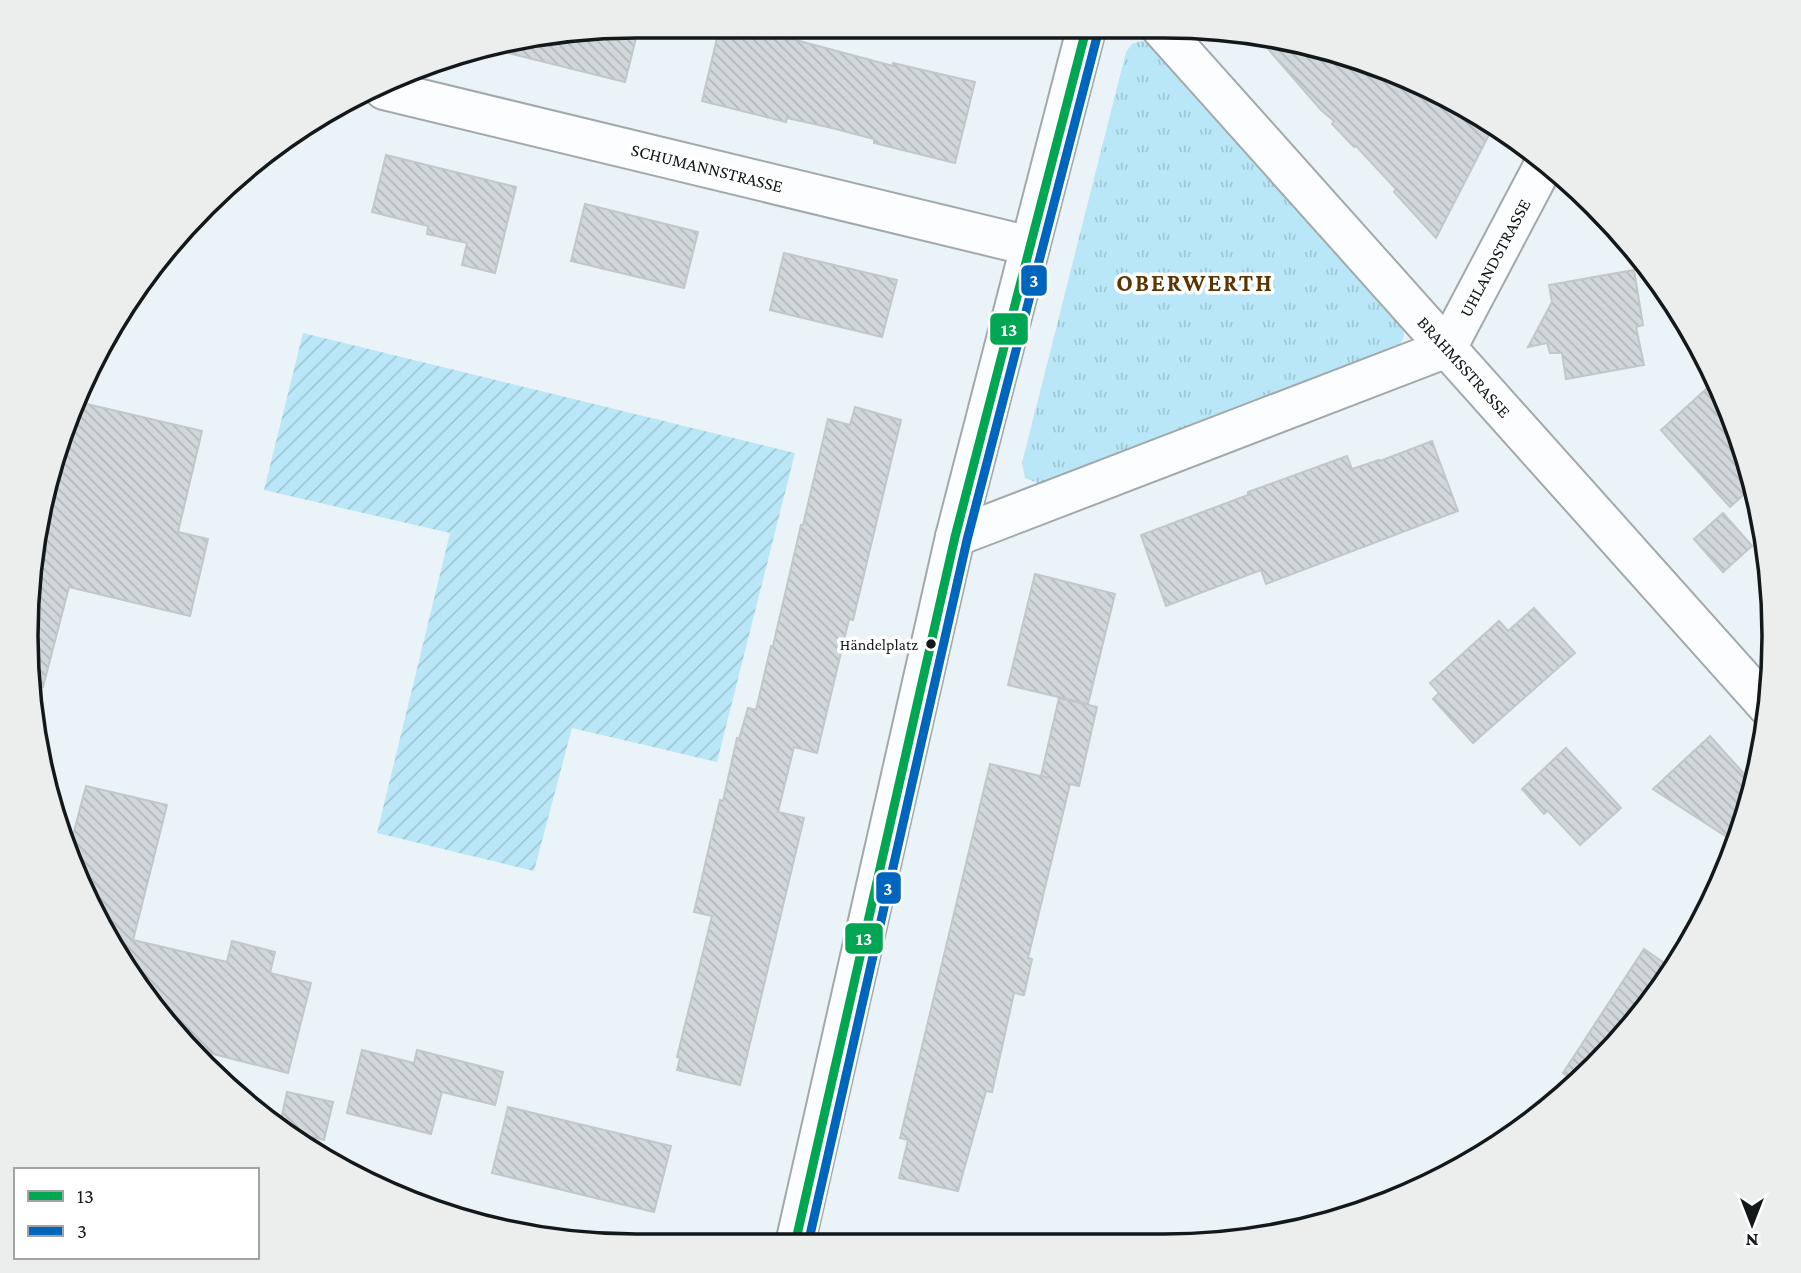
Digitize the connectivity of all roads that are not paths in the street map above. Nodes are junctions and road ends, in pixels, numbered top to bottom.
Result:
1 (1084, 38) edge
2 (1170, 38) edge
3 (391, 92) edge
4 (1540, 171) edge
5 (1030, 246) junction
6 (1447, 348) junction
7 (955, 537) junction
8 (1759, 697) edge
9 (797, 1234) edge

1 - 5 street
2 - 6 street, BRAHMSSTRASSE
3 - 5 street, SCHUMANNSTRASSE
4 - 6 street, UHLANDSTRASSE
5 - 7 street
6 - 7 street
6 - 8 street, BRAHMSSTRASSE
7 - 9 street

